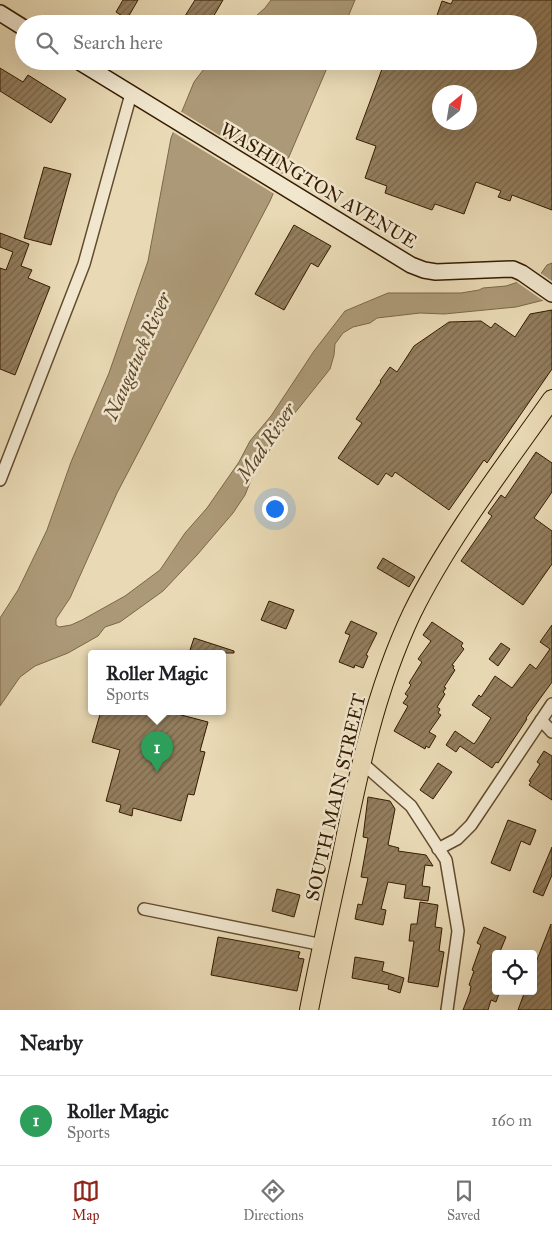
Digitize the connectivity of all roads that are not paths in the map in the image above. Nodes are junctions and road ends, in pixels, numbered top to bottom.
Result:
1 (0, 13) edge
2 (15, 22) edge
3 (92, 70) edge
4 (131, 94) junction
5 (552, 294) edge
6 (552, 398) edge
7 (0, 480) edge
8 (552, 704) edge
9 (541, 720) junction
10 (552, 732) edge
11 (361, 762) junction
12 (438, 849) junction
13 (144, 909) dead end
14 (323, 945) junction
15 (309, 1010) edge
16 (446, 1010) edge

1 - 2 main road
3 - 4 main road, WASHINGTON AVENUE
4 - 5 main road, WASHINGTON AVENUE
4 - 7 street
6 - 11 main road, SOUTH MAIN STREET
8 - 9 street
9 - 10 street
9 - 12 street
11 - 12 street
11 - 14 main road, SOUTH MAIN STREET
12 - 16 street
13 - 14 street
14 - 15 main road, SOUTH MAIN STREET

